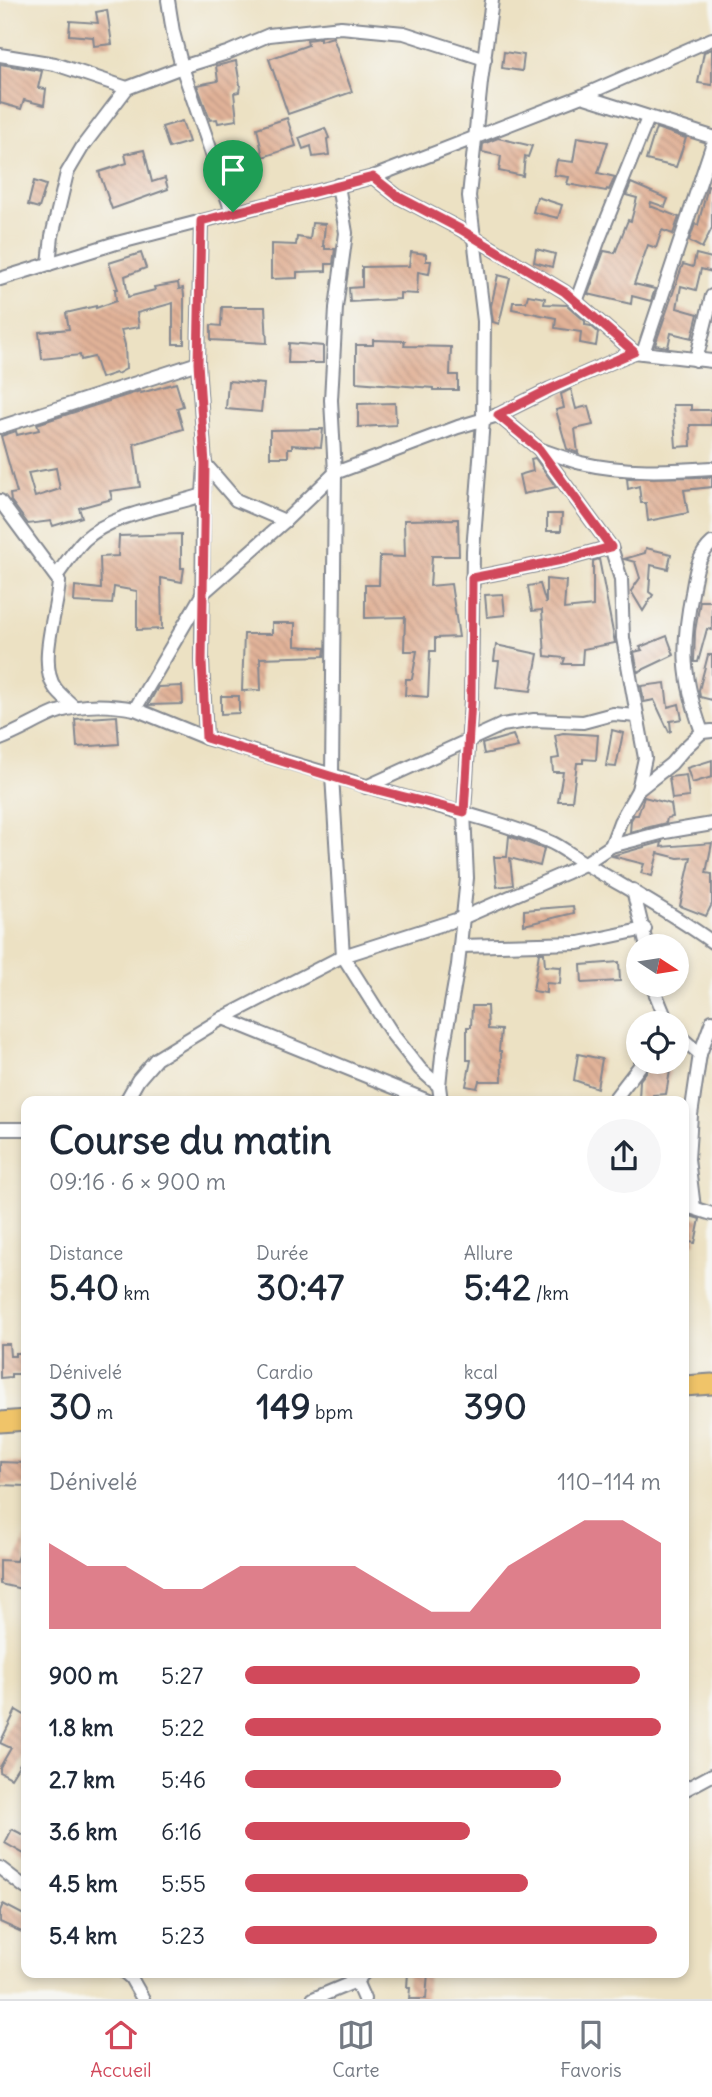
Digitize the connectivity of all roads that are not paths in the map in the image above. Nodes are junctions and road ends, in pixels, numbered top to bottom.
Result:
1 (168, 0) edge
2 (492, 0) edge
3 (712, 39) edge
4 (0, 55) edge
5 (485, 59) junction
6 (182, 67) junction
7 (127, 88) junction
8 (582, 96) junction
9 (648, 118) junction
10 (712, 137) edge
11 (474, 140) junction
12 (712, 146) edge
13 (373, 177) junction
14 (338, 185) junction
15 (233, 212) junction
16 (201, 221) junction
17 (474, 237) junction
18 (49, 264) junction
19 (0, 279) edge
20 (712, 296) edge
21 (576, 302) junction
22 (638, 352) junction
23 (696, 360) junction
24 (712, 361) edge
25 (198, 363) junction
26 (498, 415) junction
27 (483, 420) junction
28 (0, 427) edge
29 (539, 449) junction
30 (205, 464) junction
31 (712, 468) edge
32 (335, 473) junction
33 (203, 495) junction
34 (0, 501) edge
35 (285, 521) junction
36 (712, 543) edge
37 (611, 547) junction
38 (57, 575) junction
39 (472, 578) junction
40 (202, 593) junction
41 (74, 707) junction
42 (135, 709) junction
43 (637, 716) junction
44 (707, 732) edge
45 (206, 738) junction
46 (0, 739) edge
47 (468, 742) junction
48 (332, 775) junction
49 (366, 787) junction
50 (638, 790) junction
51 (464, 812) junction
52 (712, 824) edge
53 (611, 846) junction
54 (584, 864) junction
55 (633, 890) junction
56 (462, 918) junction
57 (645, 929) junction
58 (646, 934) edge
59 (712, 942) edge
60 (460, 946) junction
61 (343, 956) junction
62 (223, 1018) junction
63 (712, 1021) edge
64 (689, 1044) edge
65 (700, 1054) junction
66 (634, 1074) edge
67 (439, 1086) junction
68 (128, 1096) edge
69 (416, 1096) edge
70 (440, 1096) edge
71 (617, 1096) edge
72 (0, 1129) edge
73 (21, 1129) edge
74 (689, 1144) edge
75 (689, 1207) edge
76 (712, 1214) edge
77 (712, 1384) edge
78 (689, 1386) edge
79 (21, 1420) edge
80 (0, 1422) edge
81 (712, 1775) edge
82 (689, 1787) edge
83 (0, 1868) edge
84 (21, 1884) edge
85 (131, 1978) edge
86 (351, 1978) edge
87 (357, 1978) edge
88 (143, 1999) edge
89 (313, 1999) edge
90 (364, 1999) edge

1 - 6 street
2 - 5 street
3 - 8 street
4 - 7 street
5 - 6 street
5 - 11 street
6 - 7 street
6 - 15 street
7 - 18 street
8 - 9 street
8 - 11 street
9 - 10 street
9 - 21 street
11 - 13 street
11 - 17 street
12 - 22 street
13 - 14 street
13 - 17 street
14 - 15 street
14 - 32 street
15 - 16 street
16 - 18 street
16 - 25 street
17 - 21 street
17 - 27 street
18 - 19 street
20 - 23 street
21 - 22 street
22 - 23 street
22 - 26 street
23 - 24 street
25 - 28 street
25 - 30 street
26 - 27 street
26 - 29 street
27 - 32 street
27 - 39 street
29 - 31 street
29 - 37 street
30 - 33 street
30 - 35 street
32 - 35 street
32 - 48 street
33 - 38 street
33 - 40 street
34 - 38 street
35 - 40 street
36 - 44 street
37 - 39 street
37 - 43 street
38 - 41 street
39 - 47 street
40 - 42 street
40 - 45 street
41 - 42 street
41 - 46 street
42 - 45 street
43 - 47 street
43 - 50 street
44 - 50 street
45 - 48 street
47 - 49 street
47 - 51 street
48 - 49 street
48 - 61 street
49 - 51 street
50 - 53 street
51 - 54 street
51 - 56 street
52 - 53 street
53 - 54 street
54 - 55 street
54 - 56 street
55 - 57 street
55 - 59 street
56 - 60 street
56 - 61 street
57 - 58 street
57 - 60 street
60 - 67 street
61 - 62 street
61 - 67 street
62 - 68 street
62 - 69 street
63 - 65 street
64 - 65 street
65 - 74 street
66 - 71 street
67 - 70 street
72 - 73 street
75 - 76 street
77 - 78 main road
79 - 80 main road
81 - 82 street
83 - 84 street
85 - 88 street
86 - 89 street
87 - 90 street

